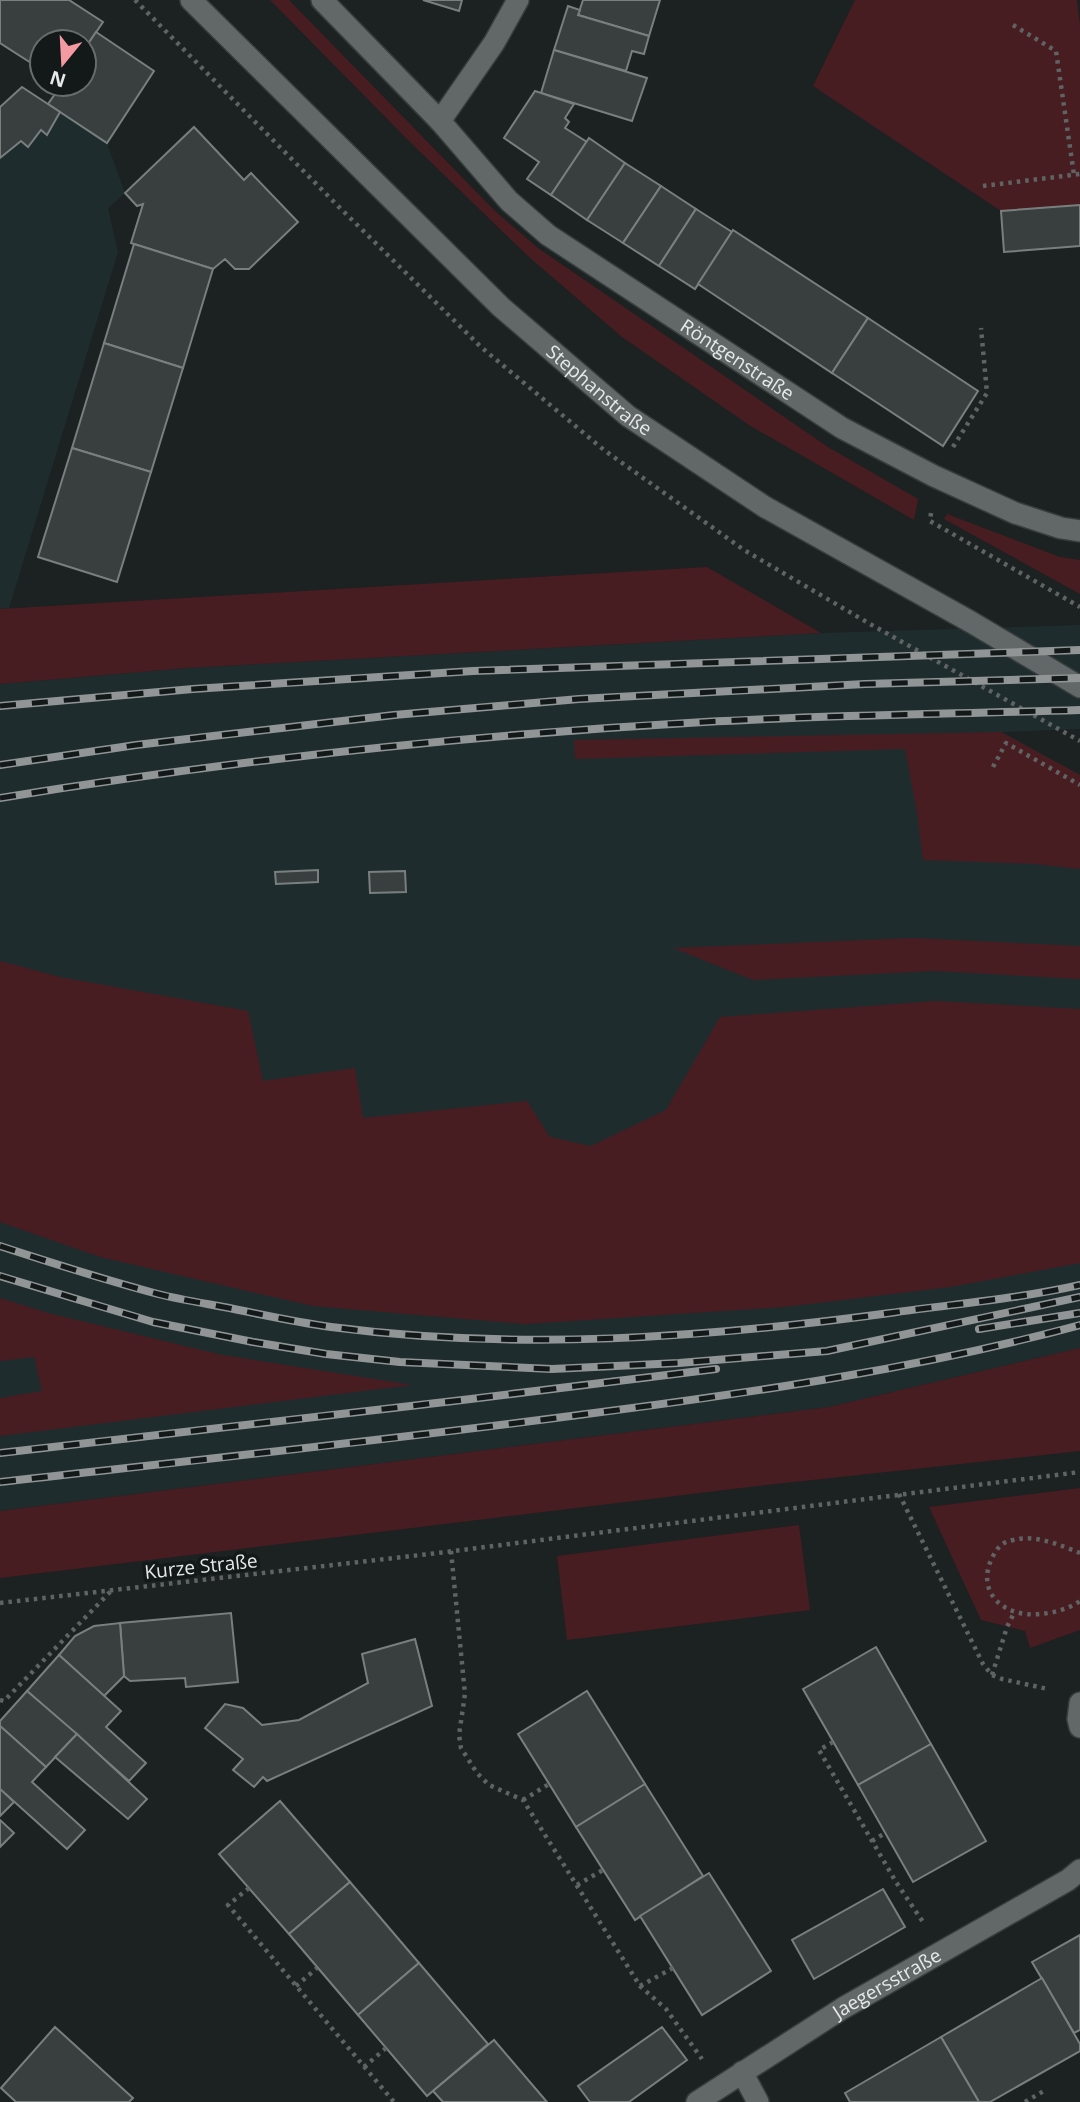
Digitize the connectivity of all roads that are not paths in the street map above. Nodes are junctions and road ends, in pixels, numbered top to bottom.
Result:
1 (191, 0) edge
2 (322, 0) edge
3 (518, 0) edge
4 (440, 121) junction
5 (1080, 531) edge
6 (1080, 687) edge
7 (1080, 1703) edge
8 (1080, 1727) edge
9 (1080, 1870) edge
10 (742, 2072) junction
11 (697, 2102) edge
12 (758, 2102) edge

1 - 6 street, Stephanstraße
2 - 4 street, Röntgenstraße
3 - 4 street
4 - 5 street, Röntgenstraße
7 - 8 street
9 - 10 street, Jaegersstraße
10 - 11 street, Jaegersstraße
10 - 12 street

